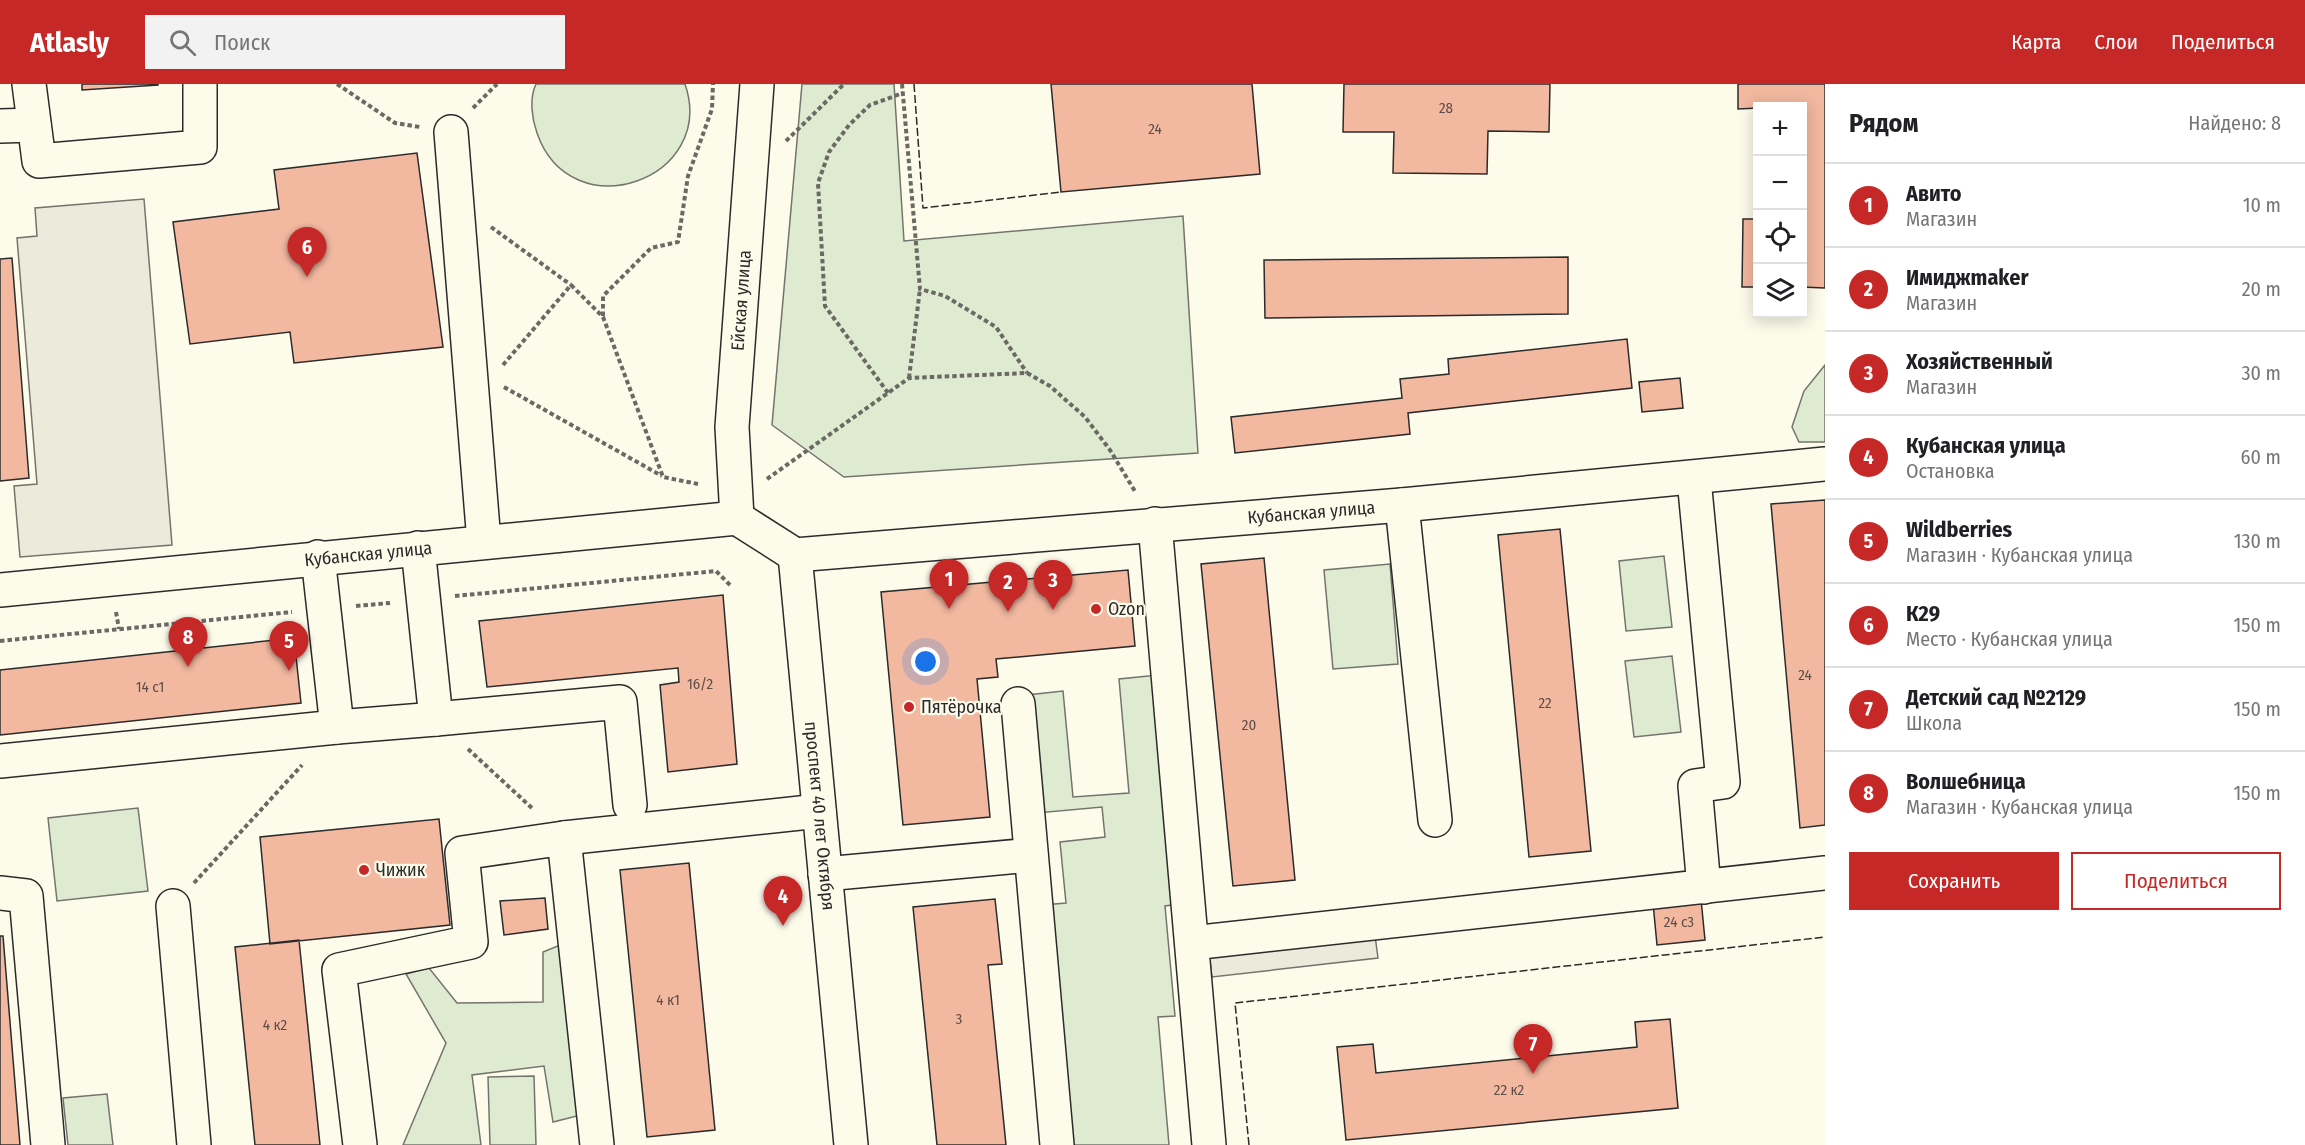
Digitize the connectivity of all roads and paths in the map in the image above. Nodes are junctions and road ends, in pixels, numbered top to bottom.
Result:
1 (29, 84) edge
2 (200, 84) edge
3 (337, 84) edge
4 (713, 84) edge
5 (757, 84) edge
6 (844, 84) edge
7 (902, 84) edge
8 (903, 93) junction
9 (34, 125) junction
10 (0, 126) edge
11 (451, 132) joint
12 (779, 147) dead end
13 (457, 203) junction
14 (571, 285) junction
15 (920, 289) junction
16 (603, 317) junction
17 (1027, 373) junction
18 (909, 378) junction
19 (482, 390) junction
20 (888, 393) junction
21 (1825, 464) edge
22 (663, 477) junction
23 (1694, 479) junction
24 (762, 482) dead end
25 (698, 484) dead end
26 (1402, 505) junction
27 (737, 518) junction
28 (1155, 524) junction
29 (484, 542) junction
30 (418, 548) junction
31 (795, 555) junction
32 (318, 557) junction
33 (716, 571) dead end
34 (731, 586) dead end
35 (0, 590) edge
36 (1018, 704) dead end
37 (436, 719) junction
38 (337, 727) junction
39 (0, 761) edge
40 (630, 805) dead end
41 (819, 811) junction
42 (1435, 820) dead end
43 (564, 838) junction
44 (1031, 855) junction
45 (1825, 873) edge
46 (825, 874) junction
47 (1704, 887) junction
48 (0, 893) edge
49 (173, 906) joint
50 (1192, 943) junction
51 (48, 1145) edge
52 (194, 1145) edge
53 (360, 1145) edge
54 (597, 1145) edge
55 (851, 1145) edge
56 (1057, 1145) edge
57 (1209, 1145) edge

1 - 9 street
2 - 9 street
3 - 11 path
4 - 16 path
5 - 27 street, Ейская улица
6 - 12 path
7 - 8 path
8 - 15 path
8 - 20 path
9 - 10 street
11 - 13 street
13 - 14 path
13 - 19 street
14 - 16 path
14 - 19 path
15 - 17 path
15 - 18 path
16 - 22 path
17 - 18 path
17 - 28 path
18 - 20 path
19 - 22 path
19 - 29 street
20 - 24 path
21 - 23 street, Кубанская улица
22 - 25 path
23 - 26 street, Кубанская улица
23 - 47 street
26 - 28 street, Кубанская улица
26 - 42 street
27 - 29 street, Кубанская улица
27 - 31 street
28 - 31 street, Кубанская улица
28 - 50 street
29 - 30 street, Кубанская улица
30 - 32 street, Кубанская улица
30 - 37 street
31 - 41 street, проспект 40 лет Октября
32 - 35 street, Кубанская улица
32 - 38 street
33 - 34 path
36 - 44 street
37 - 38 street
37 - 40 street
37 - 43 path
38 - 39 street
38 - 49 path
41 - 43 street
41 - 46 street, проспект 40 лет Октября
43 - 53 street
43 - 54 street
44 - 46 street
44 - 56 street
45 - 47 street
46 - 55 street, проспект 40 лет Октября
47 - 50 street
48 - 51 street
49 - 52 street
50 - 57 street

